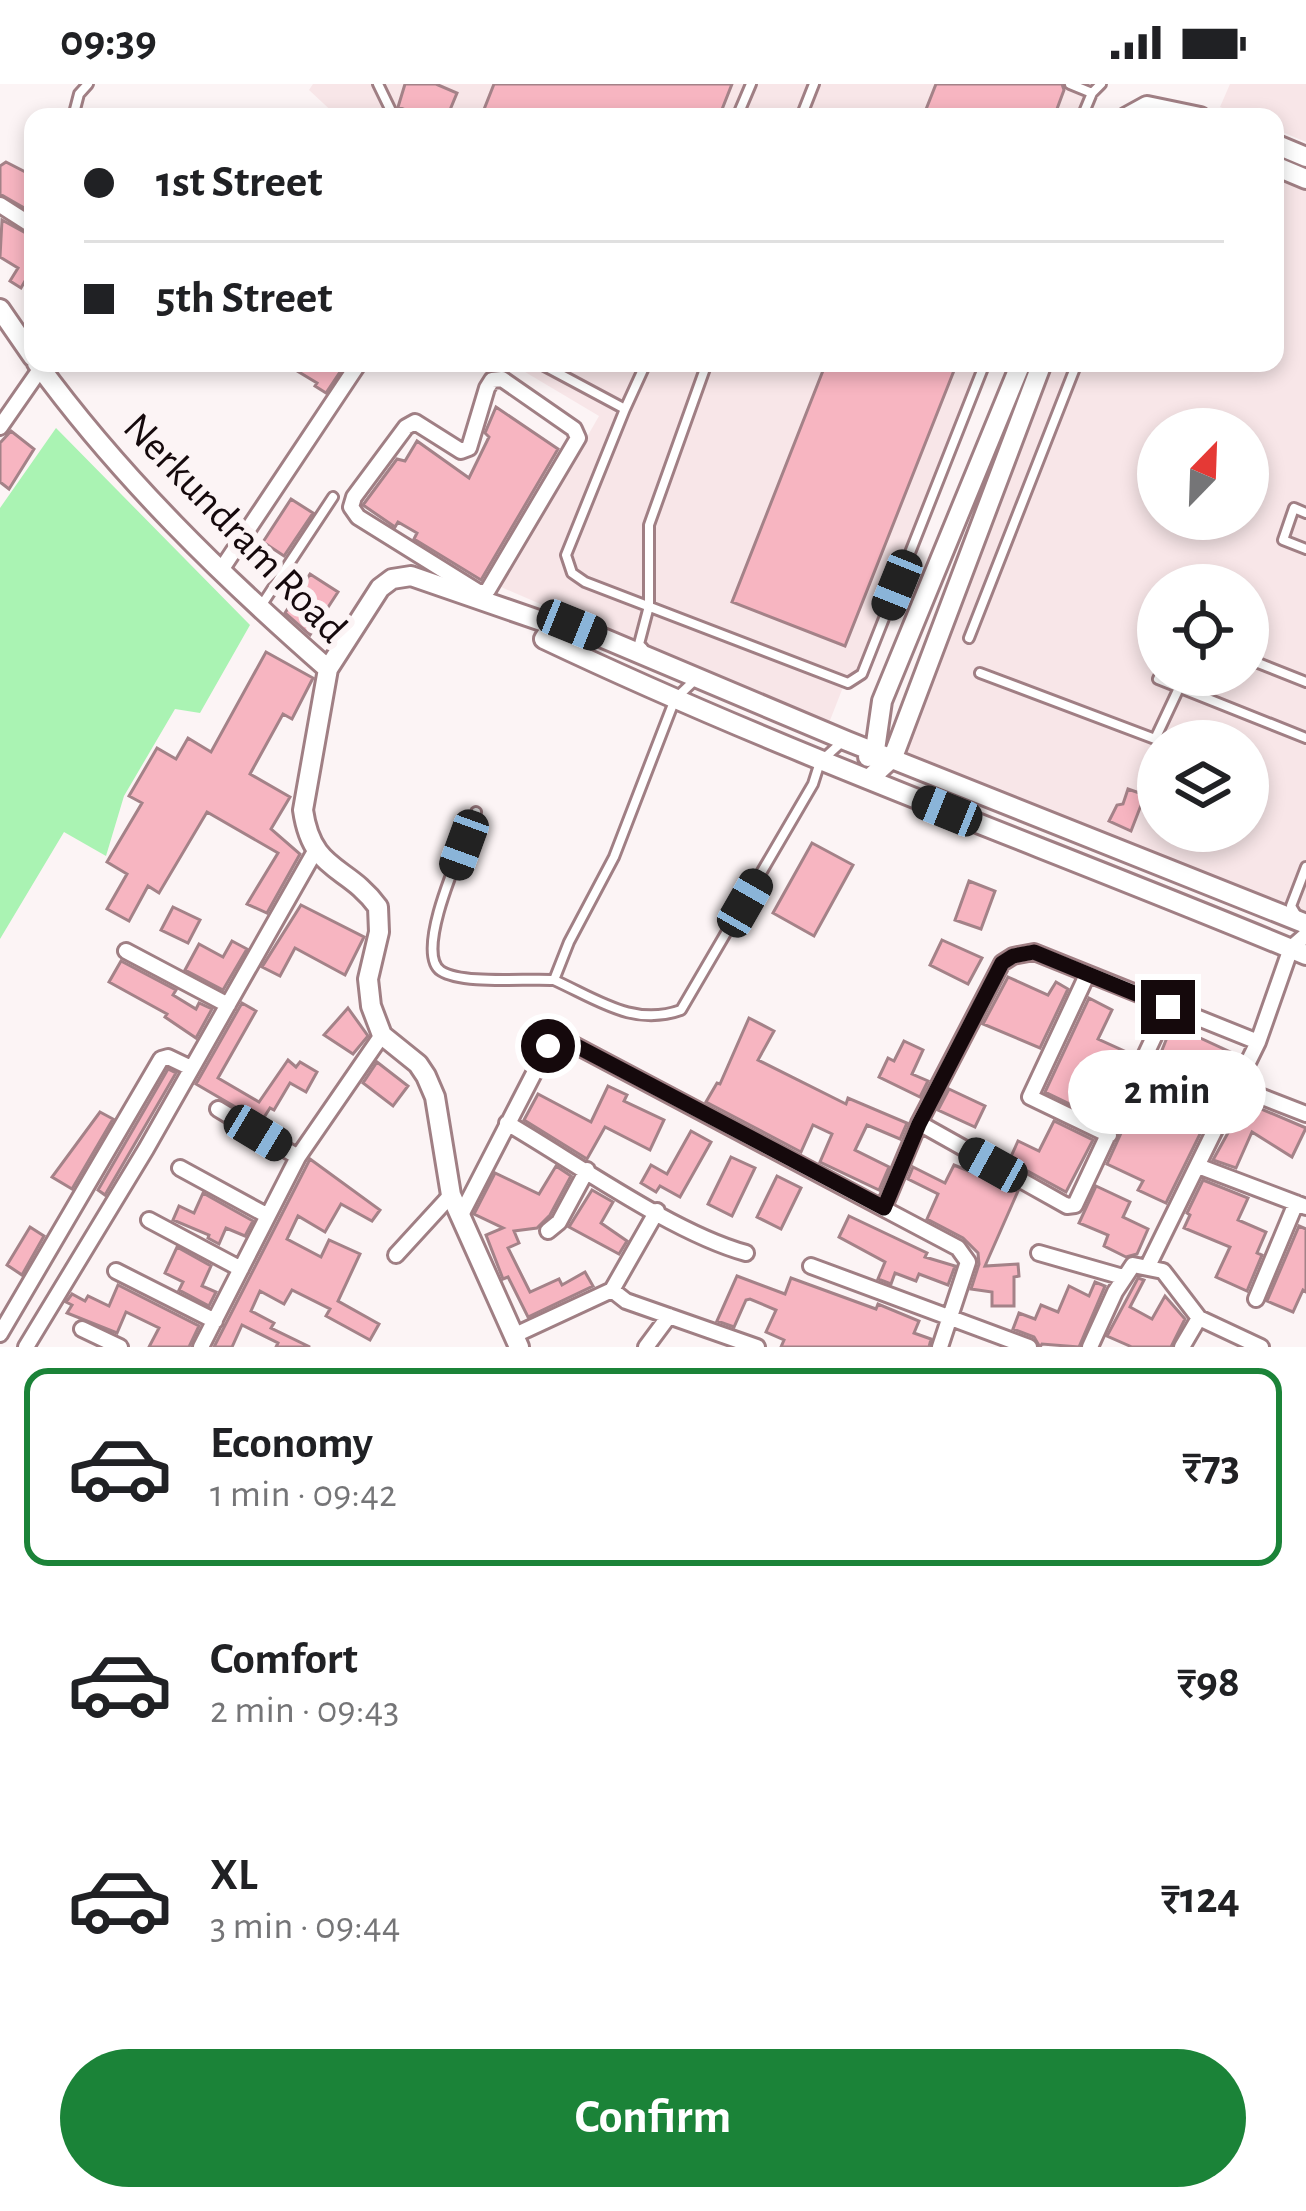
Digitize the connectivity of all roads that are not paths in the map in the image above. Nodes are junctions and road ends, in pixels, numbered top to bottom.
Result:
1 (1070, 84) edge
2 (1101, 84) edge
3 (1092, 93) junction
4 (1086, 108) edge
5 (0, 309) edge
6 (24, 344) edge
7 (32, 372) edge
8 (44, 372) edge
9 (353, 372) edge
10 (556, 372) edge
11 (642, 372) edge
12 (704, 372) edge
13 (981, 372) edge
14 (1017, 372) edge
15 (1038, 372) edge
16 (1073, 372) edge
17 (625, 409) junction
18 (0, 428) edge
19 (333, 497) dead end
20 (1306, 513) edge
21 (397, 542) junction
22 (1306, 549) edge
23 (221, 570) junction
24 (406, 577) junction
25 (449, 583) junction
26 (649, 606) junction
27 (259, 608) junction
28 (553, 625) junction
29 (969, 638) dead end
30 (650, 657) junction
31 (1269, 667) edge
32 (328, 669) junction
33 (980, 673) dead end
34 (698, 677) junction
35 (627, 679) junction
36 (1306, 682) edge
37 (1175, 696) edge
38 (1199, 696) edge
39 (675, 699) junction
40 (1306, 738) edge
41 (844, 740) junction
42 (884, 754) junction
43 (820, 762) junction
44 (860, 776) junction
45 (476, 812) dead end
46 (314, 853) junction
47 (1306, 867) edge
48 (1302, 937) edge
49 (126, 951) dead end
50 (1087, 975) junction
51 (554, 980) junction
52 (228, 1005) junction
53 (1168, 1007) junction
54 (382, 1035) junction
55 (1258, 1042) junction
56 (191, 1068) junction
57 (1237, 1088) junction
58 (218, 1109) dead end
59 (1306, 1114) edge
60 (507, 1123) junction
61 (919, 1124) junction
62 (1108, 1135) junction
63 (298, 1157) junction
64 (1198, 1166) junction
65 (180, 1168) dead end
66 (587, 1170) junction
67 (451, 1195) junction
68 (1301, 1205) edge
69 (884, 1208) junction
70 (657, 1211) junction
71 (462, 1213) junction
72 (268, 1216) junction
73 (149, 1220) dead end
74 (548, 1231) dead end
75 (746, 1253) dead end
76 (1039, 1253) dead end
77 (396, 1256) dead end
78 (1148, 1265) junction
79 (811, 1266) dead end
80 (241, 1268) junction
81 (116, 1270) dead end
82 (1123, 1277) junction
83 (612, 1290) junction
84 (1256, 1299) dead end
85 (669, 1316) junction
86 (1199, 1318) junction
87 (947, 1319) junction
88 (214, 1321) junction
89 (82, 1329) dead end
90 (0, 1334) edge
91 (517, 1341) edge
92 (26, 1347) edge
93 (120, 1347) edge
94 (201, 1347) edge
95 (646, 1347) edge
96 (758, 1347) edge
97 (940, 1347) edge
98 (1029, 1347) edge
99 (1090, 1347) edge
100 (1182, 1347) edge
101 (1261, 1347) edge

1 - 3 lane
2 - 3 lane
3 - 4 lane
5 - 6 street, Nerkundram Road
7 - 18 street
8 - 23 street, Nerkundram Road
9 - 23 street
10 - 17 lane
11 - 17 lane
12 - 26 lane
13 - 26 lane
14 - 42 street
15 - 42 street
16 - 29 lane
17 - 26 lane
19 - 27 lane
20 - 22 lane
21 - 24 street
21 - 25 street
21 - 25 street
23 - 27 street, Nerkundram Road
24 - 25 street
24 - 32 street
25 - 28 street
26 - 30 lane
27 - 32 street, Nerkundram Road
28 - 30 street
28 - 35 street
30 - 34 street
30 - 35 lane
31 - 36 lane
32 - 46 street, Nerkundram Road
33 - 37 lane
34 - 39 lane
34 - 41 street
35 - 39 street
38 - 40 lane
39 - 43 street
39 - 51 lane
41 - 42 street
41 - 43 lane
42 - 44 street
42 - 48 street
43 - 44 street
43 - 51 lane
44 - 48 street
45 - 51 lane
46 - 52 street
46 - 54 street
47 - 48 lane
48 - 55 street
49 - 52 street
50 - 53 street
50 - 61 street
50 - 62 street
52 - 56 street
53 - 55 street
53 - 62 street
54 - 63 street
54 - 67 street
55 - 57 street
56 - 90 street
56 - 92 street
57 - 59 street
57 - 64 street
58 - 63 street
60 - 66 street
60 - 69 street
60 - 71 street
61 - 62 street
61 - 69 street
63 - 72 street
64 - 68 street
64 - 78 street
65 - 72 street
66 - 70 street
66 - 74 street
67 - 71 street
67 - 77 street
68 - 84 street
69 - 87 street
70 - 75 street
70 - 83 street
71 - 91 street
72 - 80 street
73 - 80 street
76 - 82 street
78 - 82 street
78 - 86 street
79 - 87 street
80 - 88 street
81 - 88 street
82 - 99 street
83 - 85 street
83 - 91 street
85 - 95 street
85 - 96 street
86 - 100 street
86 - 101 street
87 - 97 street
87 - 98 street
88 - 94 street
89 - 93 street

